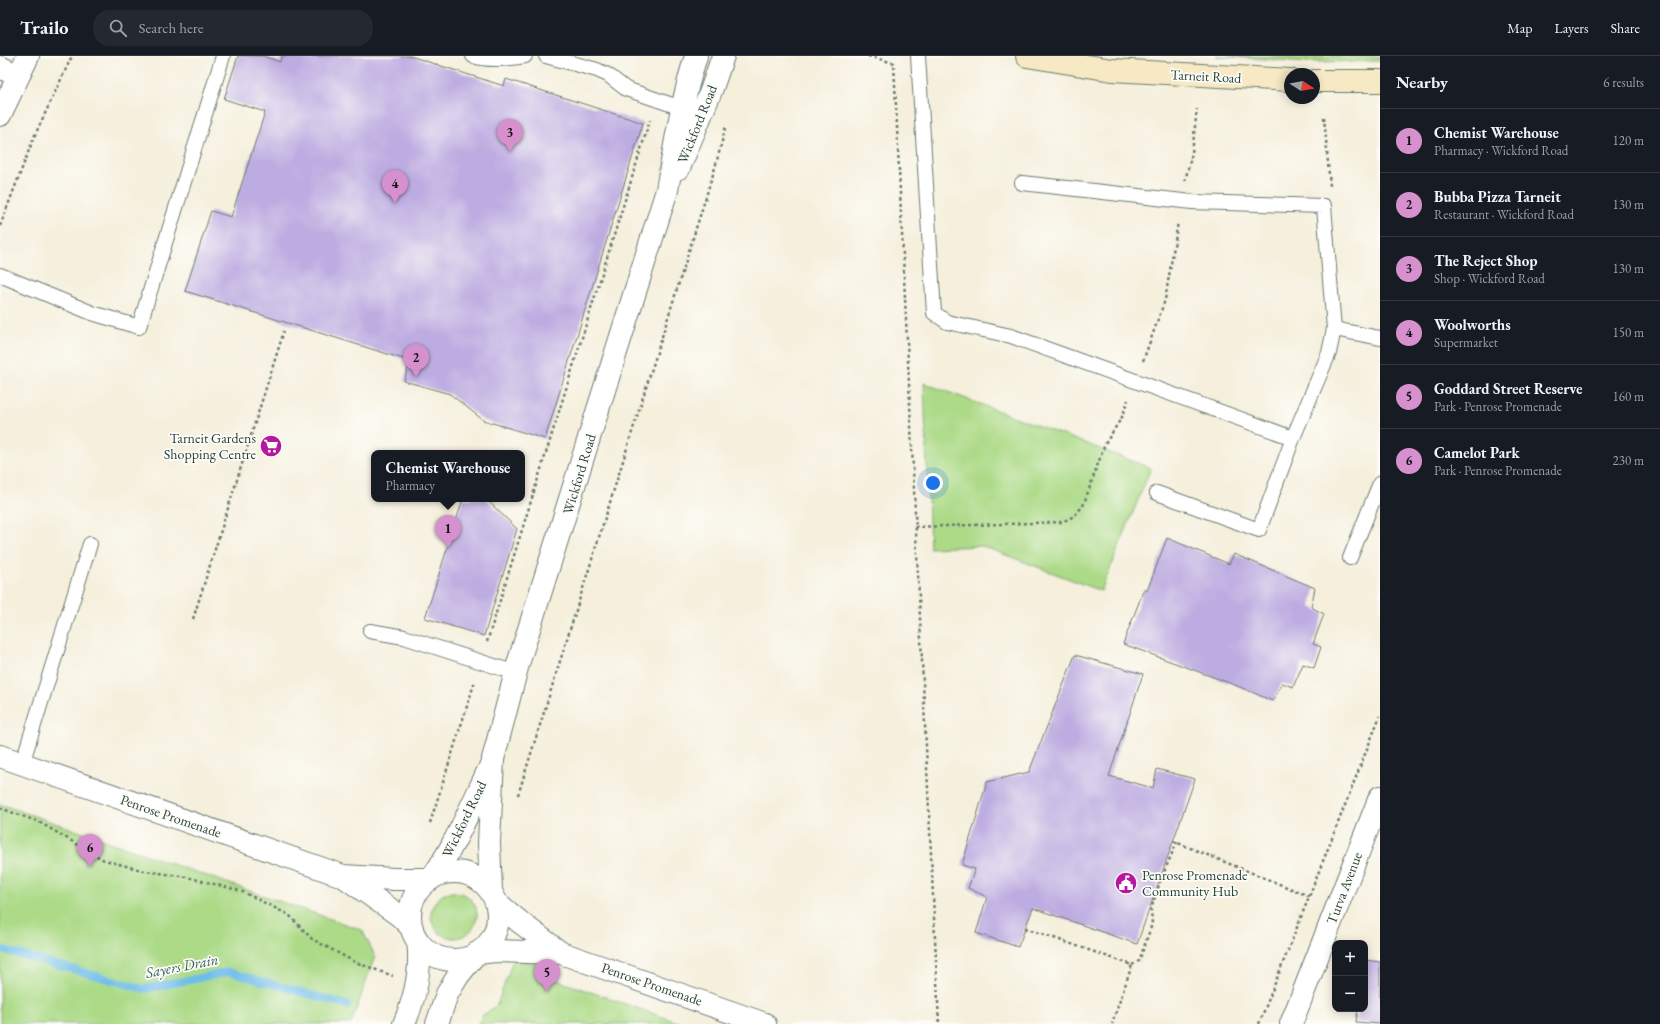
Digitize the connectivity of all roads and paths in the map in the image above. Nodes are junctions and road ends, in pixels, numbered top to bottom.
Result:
1 (28, 56) edge
2 (72, 56) edge
3 (223, 56) edge
4 (473, 56) edge
5 (525, 56) edge
6 (546, 56) edge
7 (696, 56) edge
8 (723, 56) edge
9 (868, 56) edge
10 (918, 56) edge
11 (1027, 56) edge
12 (9, 72) edge
13 (1284, 80) edge
14 (1320, 80) edge
15 (1380, 81) edge
16 (691, 112) junction
17 (0, 114) edge
18 (651, 115) dead end
19 (1324, 117) dead end
20 (726, 124) dead end
21 (1022, 183) dead end
22 (1324, 206) junction
23 (0, 226) edge
24 (0, 275) edge
25 (1334, 329) junction
26 (284, 332) dead end
27 (1380, 338) edge
28 (1293, 438) junction
29 (1380, 483) edge
30 (1157, 493) dead end
31 (90, 544) dead end
32 (1350, 558) dead end
33 (193, 619) dead end
34 (370, 631) dead end
35 (481, 662) junction
36 (516, 673) junction
37 (1380, 716) edge
38 (0, 756) edge
39 (493, 759) junction
40 (22, 764) junction
41 (1380, 798) edge
42 (517, 800) dead end
43 (0, 808) edge
44 (430, 823) dead end
45 (1173, 840) dead end
46 (1177, 842) junction
47 (343, 876) junction
48 (432, 878) junction
49 (494, 896) junction
50 (1308, 896) junction
51 (1025, 928) dead end
52 (415, 934) junction
53 (561, 953) junction
54 (475, 954) junction
55 (1132, 965) junction
56 (418, 984) junction
57 (404, 1024) edge
58 (437, 1024) edge
59 (765, 1024) edge
60 (939, 1024) edge
61 (1112, 1024) edge
62 (1259, 1024) edge
63 (1291, 1024) edge

1 - 12 street
2 - 23 path
3 - 24 lane
4 - 5 lane
6 - 16 lane
7 - 16 street, Wickford Road
8 - 16 street, Wickford Road
9 - 60 path
10 - 28 lane
11 - 13 main road, Tarneit Road
12 - 17 street
14 - 15 main road
16 - 36 street, Wickford Road
18 - 35 path
19 - 22 path
20 - 42 path
21 - 22 lane
22 - 25 lane
25 - 27 lane
25 - 28 lane
26 - 33 path
28 - 30 lane
29 - 32 lane
31 - 40 lane
34 - 35 lane
35 - 36 lane
35 - 44 path
36 - 39 street, Wickford Road
37 - 50 path
38 - 40 street, Penrose Promenade
39 - 48 street, Wickford Road
39 - 49 street, Wickford Road
40 - 47 street, Penrose Promenade
41 - 63 street, Turva Avenue
43 - 56 path
45 - 46 path
46 - 50 path
46 - 55 path
47 - 48 street, Penrose Promenade
47 - 52 street, Penrose Promenade
48 - 49 street
48 - 52 street
49 - 53 street, Penrose Promenade
49 - 54 street
50 - 62 path
51 - 55 path
52 - 54 street
52 - 56 street
53 - 54 street, Penrose Promenade
53 - 59 street, Penrose Promenade
54 - 58 street
55 - 61 path
56 - 57 street

